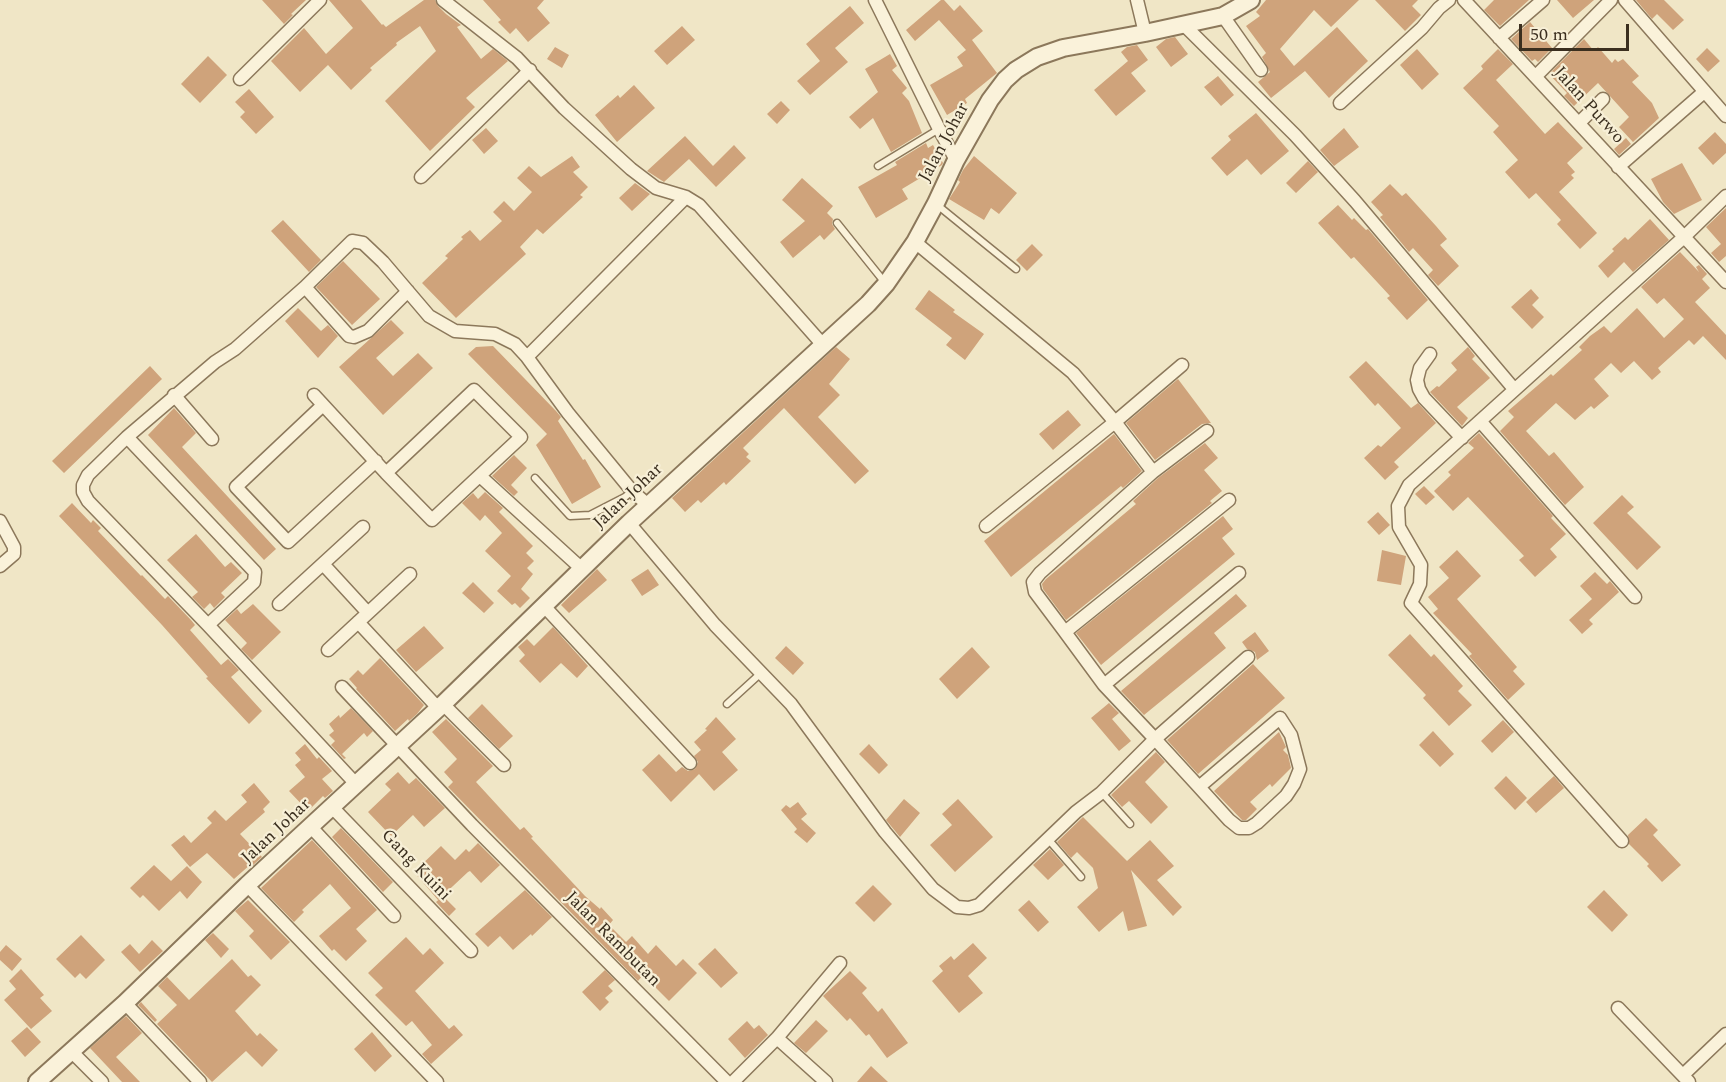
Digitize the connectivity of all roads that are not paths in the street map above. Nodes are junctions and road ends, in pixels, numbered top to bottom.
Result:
1 (320, 0) edge
2 (443, 0) edge
3 (875, 0) edge
4 (1137, 0) edge
5 (1251, 0) edge
6 (1449, 0) edge
7 (1464, 0) edge
8 (1543, 0) edge
9 (1611, 0) edge
10 (1625, 0) edge
11 (1223, 16) junction
12 (1183, 24) junction
13 (1145, 33) junction
14 (1499, 38) junction
15 (530, 70) junction
16 (1261, 70) dead end
17 (1536, 76) junction
18 (240, 79) dead end
19 (1704, 92) junction
20 (1604, 99) dead end
21 (1340, 103) dead end
22 (1726, 116) edge
23 (1579, 123) junction
24 (939, 129) junction
25 (956, 160) junction
26 (878, 166) dead end
27 (1618, 167) junction
28 (421, 177) dead end
29 (1726, 196) edge
30 (686, 197) junction
31 (936, 203) junction
32 (837, 223) dead end
33 (1684, 237) junction
34 (915, 242) junction
35 (1016, 269) dead end
36 (1726, 282) edge
37 (886, 284) junction
38 (305, 287) junction
39 (408, 291) junction
40 (823, 345) junction
41 (1430, 354) dead end
42 (527, 357) junction
43 (1182, 365) dead end
44 (1514, 389) junction
45 (174, 395) junction
46 (314, 395) dead end
47 (323, 405) junction
48 (1480, 421) junction
49 (1115, 422) junction
50 (1207, 431) dead end
51 (127, 436) junction
52 (1462, 438) junction
53 (212, 439) dead end
54 (376, 461) junction
55 (1153, 472) junction
56 (386, 473) junction
57 (480, 476) junction
58 (535, 478) dead end
59 (632, 491) junction
60 (1229, 500) dead end
61 (648, 505) junction
62 (0, 521) edge
63 (629, 524) junction
64 (986, 526) dead end
65 (363, 527) dead end
66 (323, 564) junction
67 (0, 566) edge
68 (582, 569) junction
69 (1239, 573) dead end
70 (410, 574) dead end
71 (1635, 597) dead end
72 (279, 604) dead end
73 (544, 606) junction
74 (368, 613) junction
75 (358, 622) junction
76 (208, 625) junction
77 (1065, 632) junction
78 (328, 650) dead end
79 (1248, 657) dead end
80 (761, 673) junction
81 (1104, 685) junction
82 (342, 687) dead end
83 (727, 704) dead end
84 (440, 706) junction
85 (1155, 739) junction
86 (397, 747) junction
87 (690, 763) dead end
88 (504, 765) dead end
89 (356, 784) junction
90 (1199, 787) junction
91 (1101, 793) junction
92 (332, 807) junction
93 (1130, 824) dead end
94 (311, 827) junction
95 (1048, 838) junction
96 (1622, 841) dead end
97 (1081, 877) dead end
98 (248, 885) junction
99 (394, 916) dead end
100 (471, 951) dead end
101 (840, 963) dead end
102 (125, 1003) junction
103 (1618, 1008) dead end
104 (1726, 1035) edge
105 (777, 1038) junction
106 (71, 1051) junction
107 (1686, 1078) edge
108 (37, 1082) edge
109 (102, 1082) edge
110 (200, 1082) edge
111 (437, 1082) edge
112 (727, 1082) edge
113 (733, 1082) edge
114 (826, 1082) edge

1 - 18 street
2 - 15 street
3 - 24 street
4 - 13 street
5 - 11 street, Jalan Johar
6 - 21 street
7 - 14 street, Jalan Purwo
8 - 14 street
9 - 17 street
10 - 19 street
11 - 12 street, Jalan Johar
11 - 16 street
12 - 13 street, Jalan Johar
12 - 44 street
13 - 25 street, Jalan Johar
14 - 17 street, Jalan Purwo
15 - 28 street
15 - 30 street
17 - 23 street, Jalan Purwo
19 - 22 street
19 - 27 street
20 - 23 street
23 - 27 street, Jalan Purwo
24 - 25 street
24 - 26 lane
25 - 31 street, Jalan Johar
27 - 33 street, Jalan Purwo
29 - 33 street
30 - 40 street
30 - 42 street
31 - 34 street, Jalan Johar
31 - 35 lane
32 - 37 lane
33 - 36 street, Jalan Purwo
33 - 44 street
34 - 37 street, Jalan Johar
34 - 49 street
37 - 40 street, Jalan Johar
38 - 39 street
38 - 39 street
38 - 45 street
39 - 42 street
40 - 61 street, Jalan Johar
41 - 52 street
42 - 59 street
43 - 49 street
44 - 48 street
45 - 51 street
45 - 53 street
46 - 47 street
47 - 54 street
47 - 54 street
48 - 52 street
48 - 71 street
49 - 55 street
49 - 64 street
50 - 55 street
51 - 76 street
51 - 76 street
52 - 96 street
54 - 56 street
55 - 77 street
56 - 57 street
56 - 57 street
57 - 68 street
58 - 59 lane
59 - 61 street
60 - 77 street
61 - 63 street, Jalan Johar
62 - 67 street
63 - 68 street, Jalan Johar
63 - 80 street
65 - 66 street
66 - 72 street
66 - 74 street
68 - 73 street, Jalan Johar
69 - 81 street
70 - 74 street
73 - 84 street, Jalan Johar
73 - 87 street
74 - 75 street
75 - 78 street
75 - 84 street
76 - 89 street
77 - 81 street
79 - 85 street
80 - 83 lane
80 - 95 street
81 - 85 street
82 - 86 street, Jalan Rambutan
84 - 86 street, Jalan Johar
84 - 88 street
85 - 90 street
85 - 91 street
86 - 89 street, Jalan Johar
86 - 112 street, Jalan Rambutan
89 - 92 street, Jalan Johar
90 - 90 street
91 - 93 lane
91 - 95 street
92 - 94 street, Jalan Johar
92 - 100 street, Gang Kuini
94 - 98 street, Jalan Johar
94 - 99 street
95 - 97 lane
98 - 102 street, Jalan Johar
98 - 111 street
101 - 105 street
102 - 106 street, Jalan Johar
102 - 110 street
103 - 107 street
104 - 107 street
105 - 113 street
105 - 114 street
106 - 108 street, Jalan Johar
106 - 109 street

